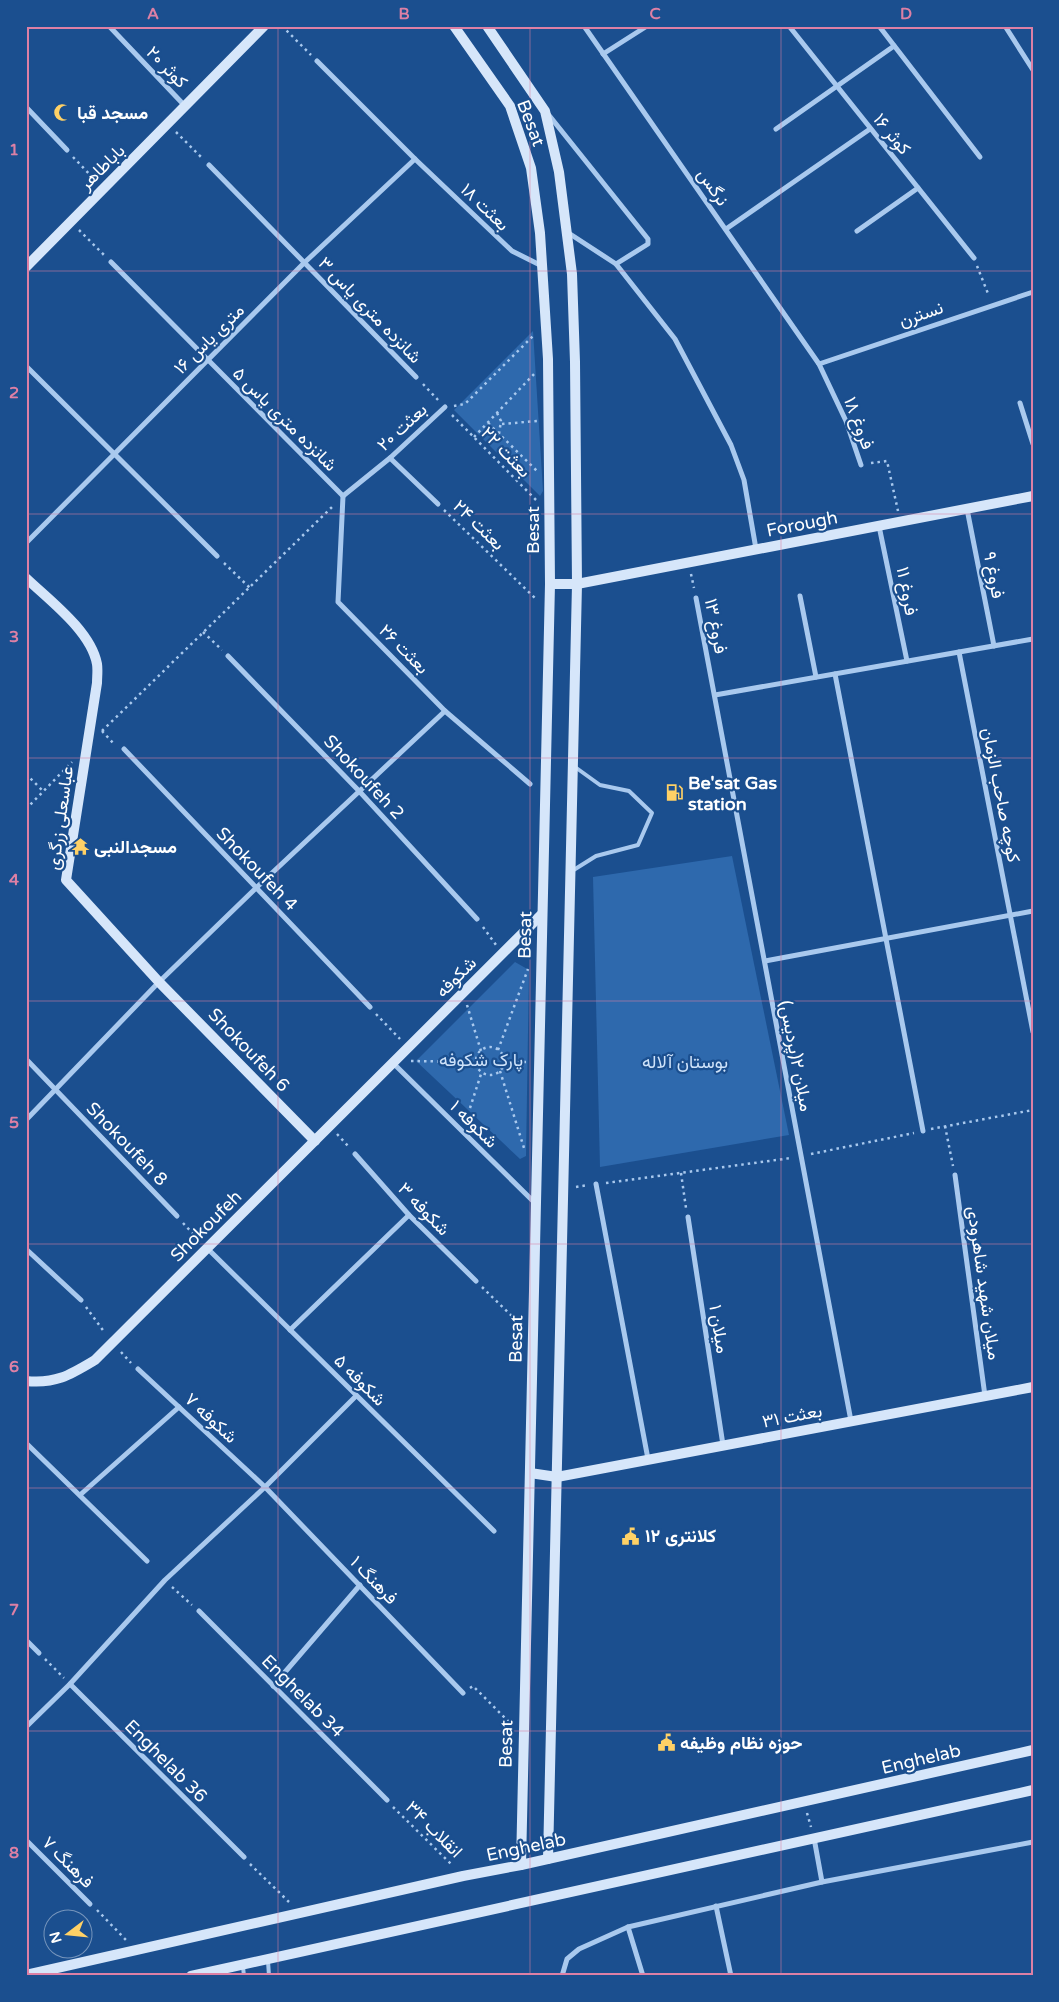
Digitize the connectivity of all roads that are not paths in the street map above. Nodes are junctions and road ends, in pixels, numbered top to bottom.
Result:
1 (109, 26) edge
2 (454, 26) edge
3 (487, 26) edge
4 (584, 26) edge
5 (648, 26) edge
6 (789, 26) edge
7 (879, 26) edge
8 (1005, 26) edge
9 (259, 28) edge
10 (894, 46) junction
11 (603, 54) junction
12 (317, 61) road end
13 (1033, 70) edge
14 (836, 86) junction
15 (186, 106) junction
16 (26, 107) edge
17 (545, 111) junction
18 (776, 129) dead end
19 (870, 129) junction
20 (67, 150) road end
21 (980, 157) dead end
22 (415, 159) junction
23 (209, 165) road end
24 (918, 188) junction
25 (726, 229) junction
26 (857, 231) dead end
27 (566, 232) junction
28 (974, 258) road end
29 (111, 262) road end
30 (304, 263) junction
31 (616, 264) junction
32 (542, 266) junction
33 (26, 267) edge
34 (1033, 292) edge
35 (208, 360) junction
36 (819, 364) junction
37 (26, 366) edge
38 (416, 377) road end
39 (1020, 403) dead end
40 (445, 407) road end
41 (1033, 444) edge
42 (115, 454) junction
43 (390, 458) junction
44 (861, 465) road end
45 (343, 496) junction
46 (1033, 496) edge
47 (438, 504) road end
48 (967, 509) junction
49 (879, 526) junction
50 (26, 543) edge
51 (756, 550) junction
52 (217, 556) road end
53 (26, 578) edge
54 (550, 584) junction
55 (577, 584) junction
56 (800, 596) dead end
57 (696, 598) road end
58 (1033, 640) edge
59 (994, 646) junction
60 (959, 652) junction
61 (228, 656) road end
62 (907, 662) junction
63 (835, 674) junction
64 (816, 678) junction
65 (715, 695) junction
66 (445, 711) junction
67 (124, 749) road end
68 (573, 765) junction
69 (530, 784) dead end
70 (360, 792) junction
71 (570, 872) junction
72 (256, 888) junction
73 (1033, 912) edge
74 (542, 914) junction
75 (1010, 916) junction
76 (477, 919) road end
77 (886, 939) junction
78 (765, 961) junction
79 (160, 982) junction
80 (370, 1007) road end
81 (1033, 1032) edge
82 (26, 1059) edge
83 (393, 1063) junction
84 (57, 1090) junction
85 (26, 1120) edge
86 (923, 1131) dead end
87 (315, 1140) junction
88 (355, 1154) road end
89 (955, 1174) road end
90 (596, 1184) road end
91 (536, 1204) junction
92 (409, 1215) junction
93 (177, 1216) road end
94 (688, 1217) road end
95 (207, 1248) junction
96 (26, 1249) edge
97 (476, 1281) road end
98 (80, 1300) road end
99 (290, 1330) junction
100 (138, 1369) road end
101 (26, 1382) edge
102 (1033, 1387) edge
103 (356, 1396) junction
104 (986, 1396) junction
105 (179, 1407) junction
106 (851, 1421) junction
107 (26, 1443) edge
108 (723, 1445) junction
109 (648, 1459) junction
110 (530, 1473) junction
111 (557, 1477) junction
112 (265, 1487) junction
113 (80, 1495) junction
114 (494, 1531) dead end
115 (147, 1561) dead end
116 (360, 1585) junction
117 (199, 1611) dead end
118 (26, 1640) edge
119 (39, 1653) road end
120 (70, 1684) junction
121 (273, 1686) junction
122 (462, 1693) road end
123 (26, 1728) edge
124 (1033, 1750) edge
125 (1033, 1790) edge
126 (387, 1800) road end
127 (814, 1838) junction
128 (26, 1840) edge
129 (1033, 1842) edge
130 (244, 1857) road end
131 (548, 1859) junction
132 (521, 1865) junction
133 (822, 1882) junction
134 (90, 1904) road end
135 (716, 1906) junction
136 (628, 1927) junction
137 (268, 1959) junction
138 (243, 1964) junction
139 (26, 1976) edge
140 (191, 1976) edge
141 (244, 1976) edge
142 (269, 1976) edge
143 (562, 1976) edge
144 (643, 1976) edge
145 (731, 1976) edge

1 - 15 street, کوثر ۲۰
2 - 32 main road, Besat
3 - 17 main road, Besat
4 - 11 street, نرگس
5 - 11 street
6 - 14 street, کوثر ۱۶
7 - 10 street
8 - 13 street
9 - 15 main road, باباطاهر
10 - 14 street
10 - 21 street
11 - 25 street, نرگس
12 - 22 street, بعثت ۱۸
14 - 18 street
14 - 19 street, کوثر ۱۶
15 - 33 main road, باباطاهر
16 - 20 street
17 - 27 main road, Besat
17 - 31 street
19 - 24 street, کوثر ۱۶
19 - 25 street
22 - 30 street, ۱۶ متری یاس
22 - 32 street, بعثت ۱۸
23 - 30 street, شانزده متری یاس ۳
24 - 26 street
24 - 28 street, کوثر ۱۶
25 - 36 street, نرگس
27 - 31 street
27 - 55 main road, Besat
29 - 35 street, شانزده متری یاس ۵
30 - 35 street, ۱۶ متری یاس
30 - 38 street, شانزده متری یاس ۳
31 - 51 street
32 - 54 main road, Besat
34 - 36 street, نسترن
35 - 42 street, ۱۶ متری یاس
35 - 45 street, شانزده متری یاس ۵
36 - 44 street, فروغ ۱۸
37 - 42 street
39 - 41 street
40 - 43 street, بعثت ۲۰
42 - 50 street, ۱۶ متری یاس
42 - 52 street
43 - 45 street, بعثت ۲۰
43 - 47 street, بعثت ۲۴
45 - 66 street, بعثت ۲۶
46 - 48 main road, Forough
48 - 49 main road, Forough
48 - 59 street, فروغ ۹
49 - 51 main road, Forough
49 - 62 street, فروغ ۱۱
51 - 55 main road, Forough
53 - 79 main road, عباسعلی زرگری
54 - 55 main road, Forough
54 - 74 main road, Besat
55 - 68 main road, Besat
56 - 64 street
57 - 65 street, فروغ ۱۳
58 - 59 street
59 - 60 street
60 - 62 street
60 - 75 street, کوچه صاحب الزمان
61 - 70 street, Shokoufeh 2
62 - 63 street
63 - 64 street
63 - 77 street
64 - 65 street
65 - 78 street, میلان ۲(پردیس)
66 - 69 street, بعثت ۲۶
66 - 70 street
67 - 72 street, Shokoufeh 4
68 - 71 main road, Besat
68 - 71 lane
70 - 72 street
70 - 76 street, Shokoufeh 2
71 - 111 main road, Besat
72 - 79 street
72 - 80 street, Shokoufeh 4
73 - 75 street
74 - 83 main road, شکوفه
74 - 91 main road, Besat
75 - 77 street
75 - 81 street, کوچه صاحب الزمان
77 - 78 street
77 - 86 street
78 - 106 street, میلان ۲(پردیس)
79 - 84 street
79 - 87 main road, Shokoufeh 6
82 - 84 street, Shokoufeh 8
83 - 87 main road, Shokoufeh
83 - 91 street, شکوفه ۱
84 - 85 street
84 - 93 street, Shokoufeh 8
87 - 95 main road, Shokoufeh
88 - 92 street, شکوفه ۳
89 - 104 street, میلان شهید شاهرودی
90 - 109 street
91 - 110 main road, Besat
92 - 97 street, شکوفه ۳
92 - 99 street
94 - 108 street, میلان ۱
95 - 99 street, شکوفه ۵
95 - 101 main road, Shokoufeh
96 - 98 street
99 - 103 street, شکوفه ۵
100 - 105 street, شکوفه ۷
102 - 104 main road, بعثت ۳۱
103 - 112 street
103 - 114 street, شکوفه ۵
104 - 106 main road, بعثت ۳۱
105 - 112 street, شکوفه ۷
105 - 113 street
106 - 108 main road, بعثت ۳۱
107 - 113 street
108 - 109 main road, بعثت ۳۱
109 - 111 main road, بعثت ۳۱
110 - 111 main road, بعثت ۳۱
110 - 132 main road, Besat
111 - 131 main road, Besat
112 - 116 street, فرهنگ ۱
112 - 120 street
113 - 115 street
116 - 121 street
116 - 122 street, فرهنگ ۱
117 - 121 street, Enghelab 34
118 - 119 street
120 - 123 street
120 - 130 street, Enghelab 36
121 - 126 street, Enghelab 34
124 - 131 main road, Enghelab
125 - 127 main road
127 - 133 street
127 - 137 main road
128 - 134 street, فرهنگ ۷
129 - 133 street
131 - 132 main road, Enghelab
132 - 139 main road, Enghelab
133 - 135 street
135 - 136 street
135 - 145 street
136 - 143 street
136 - 144 street
137 - 138 main road
137 - 142 lane
138 - 140 main road
138 - 141 lane

